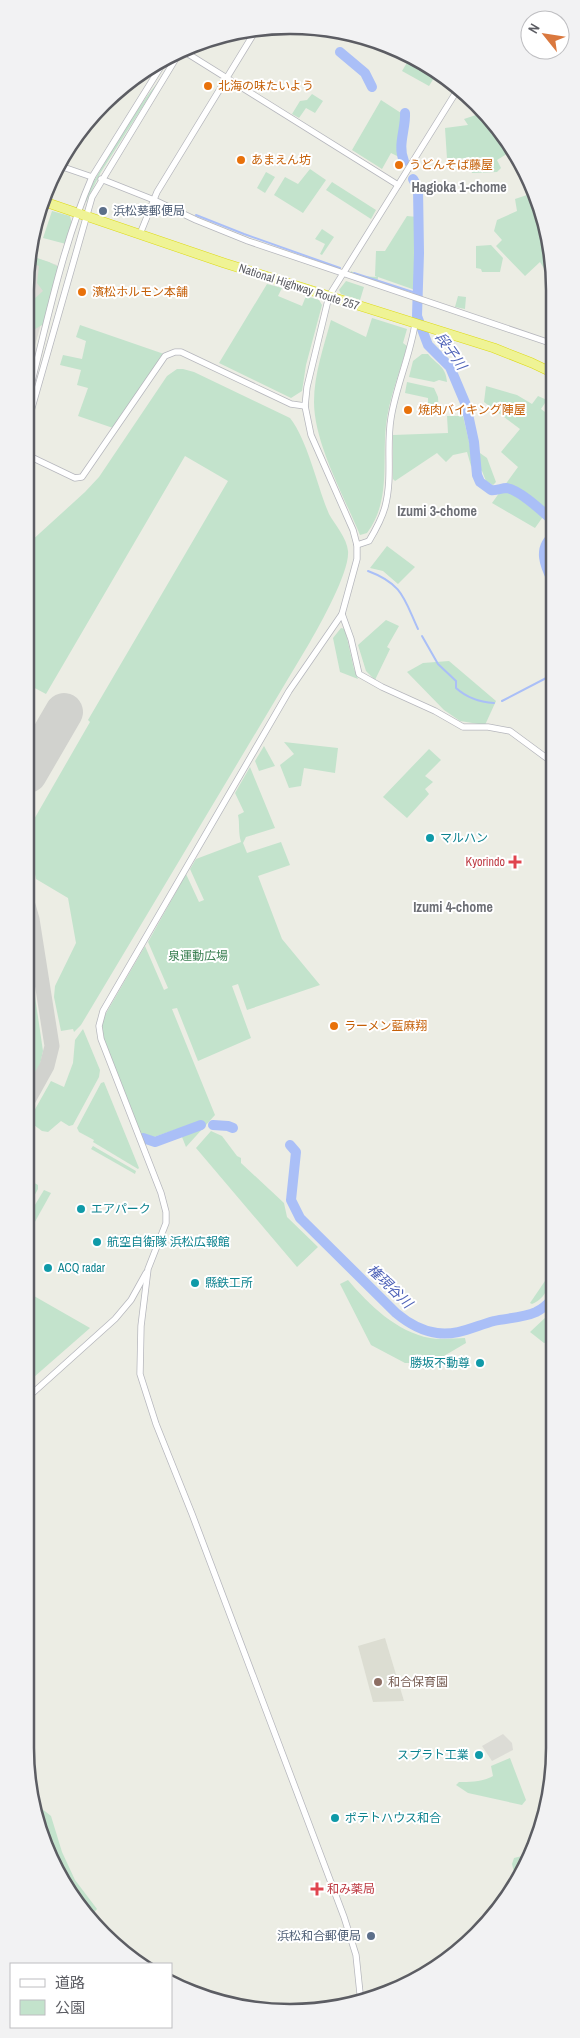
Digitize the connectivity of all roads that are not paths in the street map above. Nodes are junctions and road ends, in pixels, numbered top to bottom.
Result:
1 (252, 37) edge
2 (188, 55) edge
3 (174, 62) edge
4 (160, 69) edge
5 (227, 79) junction
6 (455, 94) edge
7 (65, 168) edge
8 (92, 177) junction
9 (101, 179) junction
10 (398, 185) junction
11 (154, 200) junction
12 (49, 203) edge
13 (82, 214) junction
14 (140, 234) junction
15 (343, 274) junction
16 (329, 296) junction
17 (419, 326) junction
18 (546, 342) edge
19 (546, 370) edge
20 (34, 375) edge
21 (34, 402) edge
22 (305, 406) junction
23 (34, 458) edge
24 (357, 545) junction
25 (342, 614) junction
26 (546, 758) edge
27 (148, 1269) junction
28 (34, 1392) edge
29 (360, 1995) edge

1 - 5 street
2 - 5 street
3 - 9 street
4 - 8 street
5 - 10 street
5 - 11 street
6 - 10 street
7 - 8 street
8 - 13 street
9 - 11 street
9 - 13 street
10 - 15 street
11 - 14 street
11 - 15 street
12 - 13 highway, National Highway Route 257
13 - 14 highway, National Highway Route 257
13 - 20 street
13 - 21 street
14 - 16 highway, National Highway Route 257
15 - 16 street
15 - 18 street
16 - 17 highway, National Highway Route 257
16 - 22 street
17 - 19 highway, National Highway Route 257
17 - 24 street
22 - 23 street
22 - 24 street
24 - 25 street
25 - 26 street
25 - 27 street
27 - 28 street
27 - 29 street

